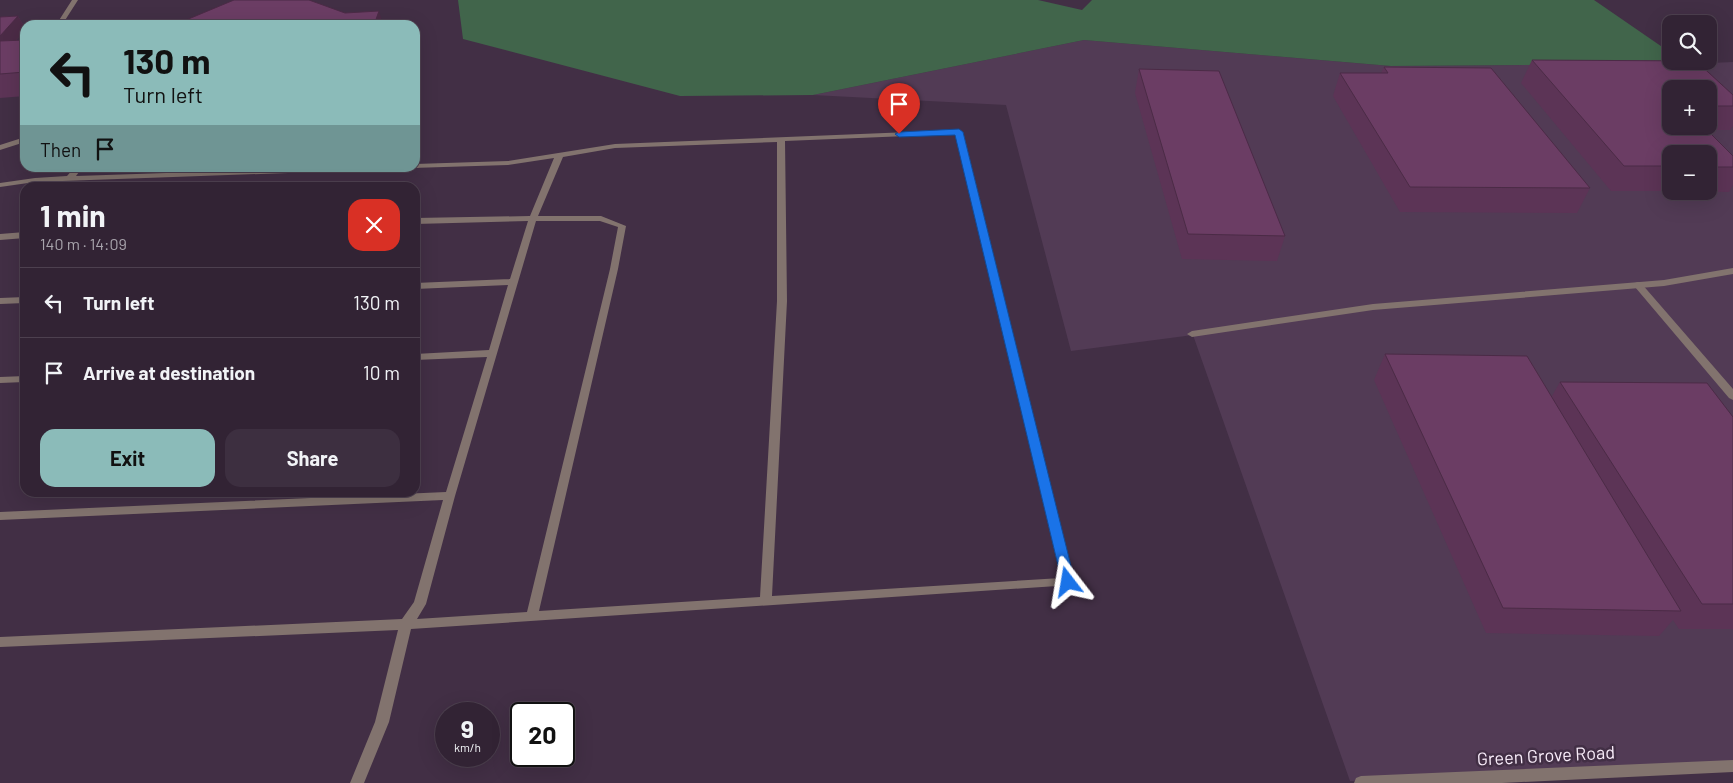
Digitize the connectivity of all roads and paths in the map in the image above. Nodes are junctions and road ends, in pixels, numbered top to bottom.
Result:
1 (75, 0) edge
2 (62, 20) edge
3 (781, 139) junction
4 (20, 141) edge
5 (0, 148) edge
6 (560, 154) junction
7 (420, 166) edge
8 (75, 172) edge
9 (251, 172) edge
10 (70, 178) junction
11 (20, 182) edge
12 (21, 182) edge
13 (0, 185) edge
14 (534, 218) junction
15 (420, 221) edge
16 (20, 235) edge
17 (0, 237) edge
18 (1729, 271) edge
19 (1733, 280) edge
20 (514, 282) junction
21 (1638, 285) junction
22 (420, 286) edge
23 (20, 300) edge
24 (0, 301) edge
25 (1192, 334) dead end
26 (493, 352) junction
27 (420, 357) edge
28 (20, 378) edge
29 (0, 380) edge
30 (1733, 396) edge
31 (450, 496) junction
32 (0, 516) edge
33 (766, 602) junction
34 (532, 617) junction
35 (406, 624) junction
36 (0, 642) edge
37 (1733, 766) edge
38 (358, 783) edge
39 (1361, 783) edge

1 - 2 street
3 - 6 street
3 - 33 street
3 - 33 street
4 - 5 street
6 - 7 street
6 - 14 street
8 - 10 street
9 - 10 street
10 - 12 street
11 - 13 street
14 - 15 street
14 - 20 street
14 - 34 street
16 - 17 street
18 - 19 street
18 - 21 street
20 - 22 street
20 - 26 street
21 - 25 street
21 - 30 street
23 - 24 street
26 - 27 street
26 - 31 street
28 - 29 street
31 - 32 street
31 - 35 street
33 - 34 street
34 - 35 street
35 - 36 street
35 - 38 street
37 - 39 street, Green Grove Road

